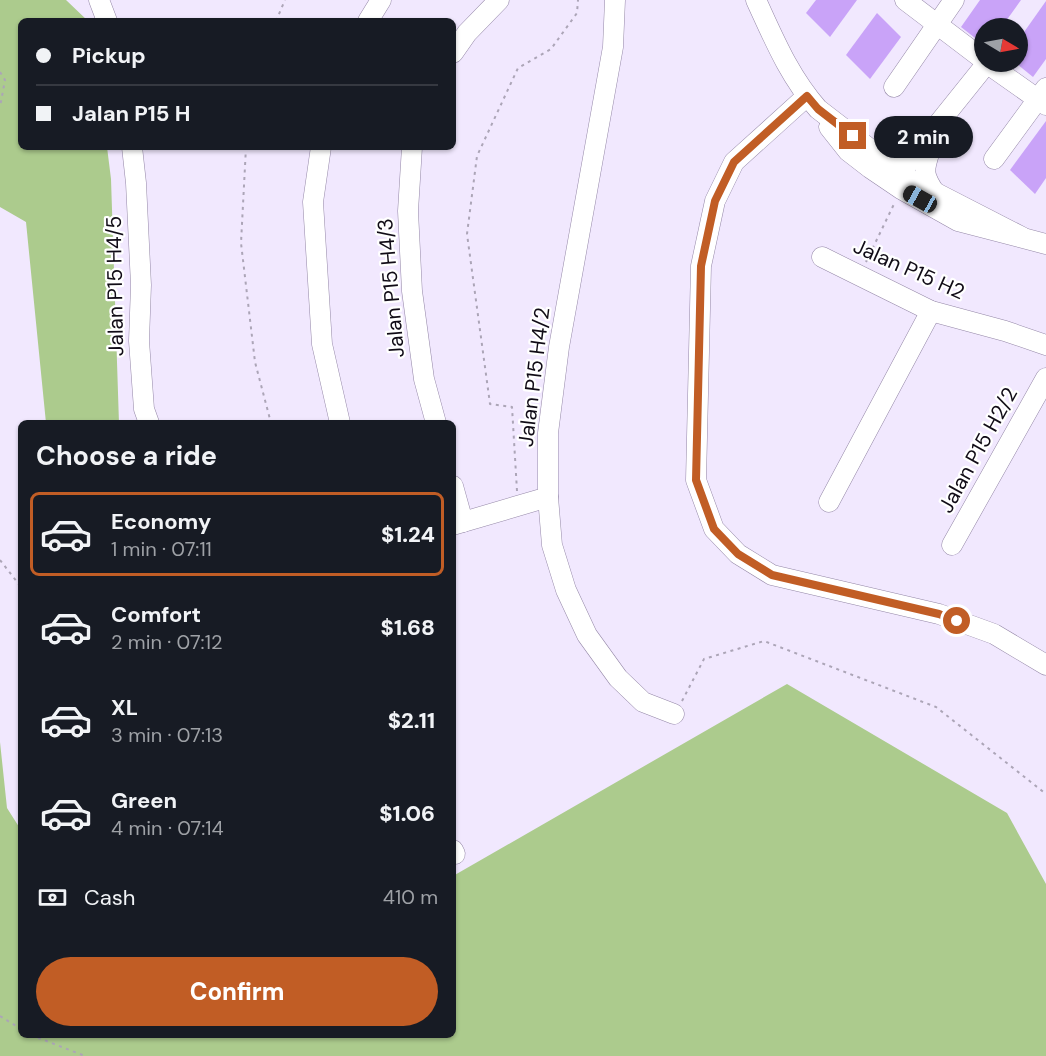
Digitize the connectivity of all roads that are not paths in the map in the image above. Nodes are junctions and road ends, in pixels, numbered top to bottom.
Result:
1 (99, 0) edge
2 (381, 0) edge
3 (499, 0) edge
4 (615, 0) edge
5 (756, 0) edge
6 (905, 0) edge
7 (954, 0) edge
8 (106, 18) edge
9 (370, 18) edge
10 (937, 23) junction
11 (456, 48) edge
12 (974, 52) edge
13 (981, 72) edge
14 (1003, 72) edge
15 (894, 87) dead end
16 (1043, 97) edge
17 (813, 102) junction
18 (926, 148) junction
19 (132, 150) edge
20 (321, 150) edge
21 (411, 150) edge
22 (871, 150) junction
23 (994, 159) dead end
24 (901, 181) junction
25 (935, 192) junction
26 (1022, 237) junction
27 (1046, 244) edge
28 (822, 257) dead end
29 (932, 310) junction
30 (1046, 345) edge
31 (1046, 378) edge
32 (148, 420) edge
33 (339, 420) edge
34 (435, 420) edge
35 (548, 497) junction
36 (829, 502) dead end
37 (456, 509) edge
38 (458, 524) edge
39 (952, 545) dead end
40 (1046, 665) edge
41 (674, 714) road end

1 - 8 street
2 - 9 street
3 - 11 street
4 - 35 street, Jalan P15 H4/2
5 - 17 street
6 - 10 street
7 - 10 street
10 - 12 street
10 - 15 street
13 - 18 street
14 - 16 street
16 - 23 street
17 - 22 street
17 - 24 street
17 - 40 street
18 - 22 street
18 - 24 street
18 - 25 street
19 - 32 street, Jalan P15 H4/5
20 - 33 street
21 - 34 street, Jalan P15 H4/3
22 - 24 street
24 - 25 street
24 - 26 street
25 - 26 street
26 - 27 street
28 - 29 street, Jalan P15 H2
29 - 30 street, Jalan P15 H2
29 - 36 street
31 - 39 street, Jalan P15 H2/2
35 - 38 street
35 - 41 street, Jalan P15 H4/2
37 - 38 street

